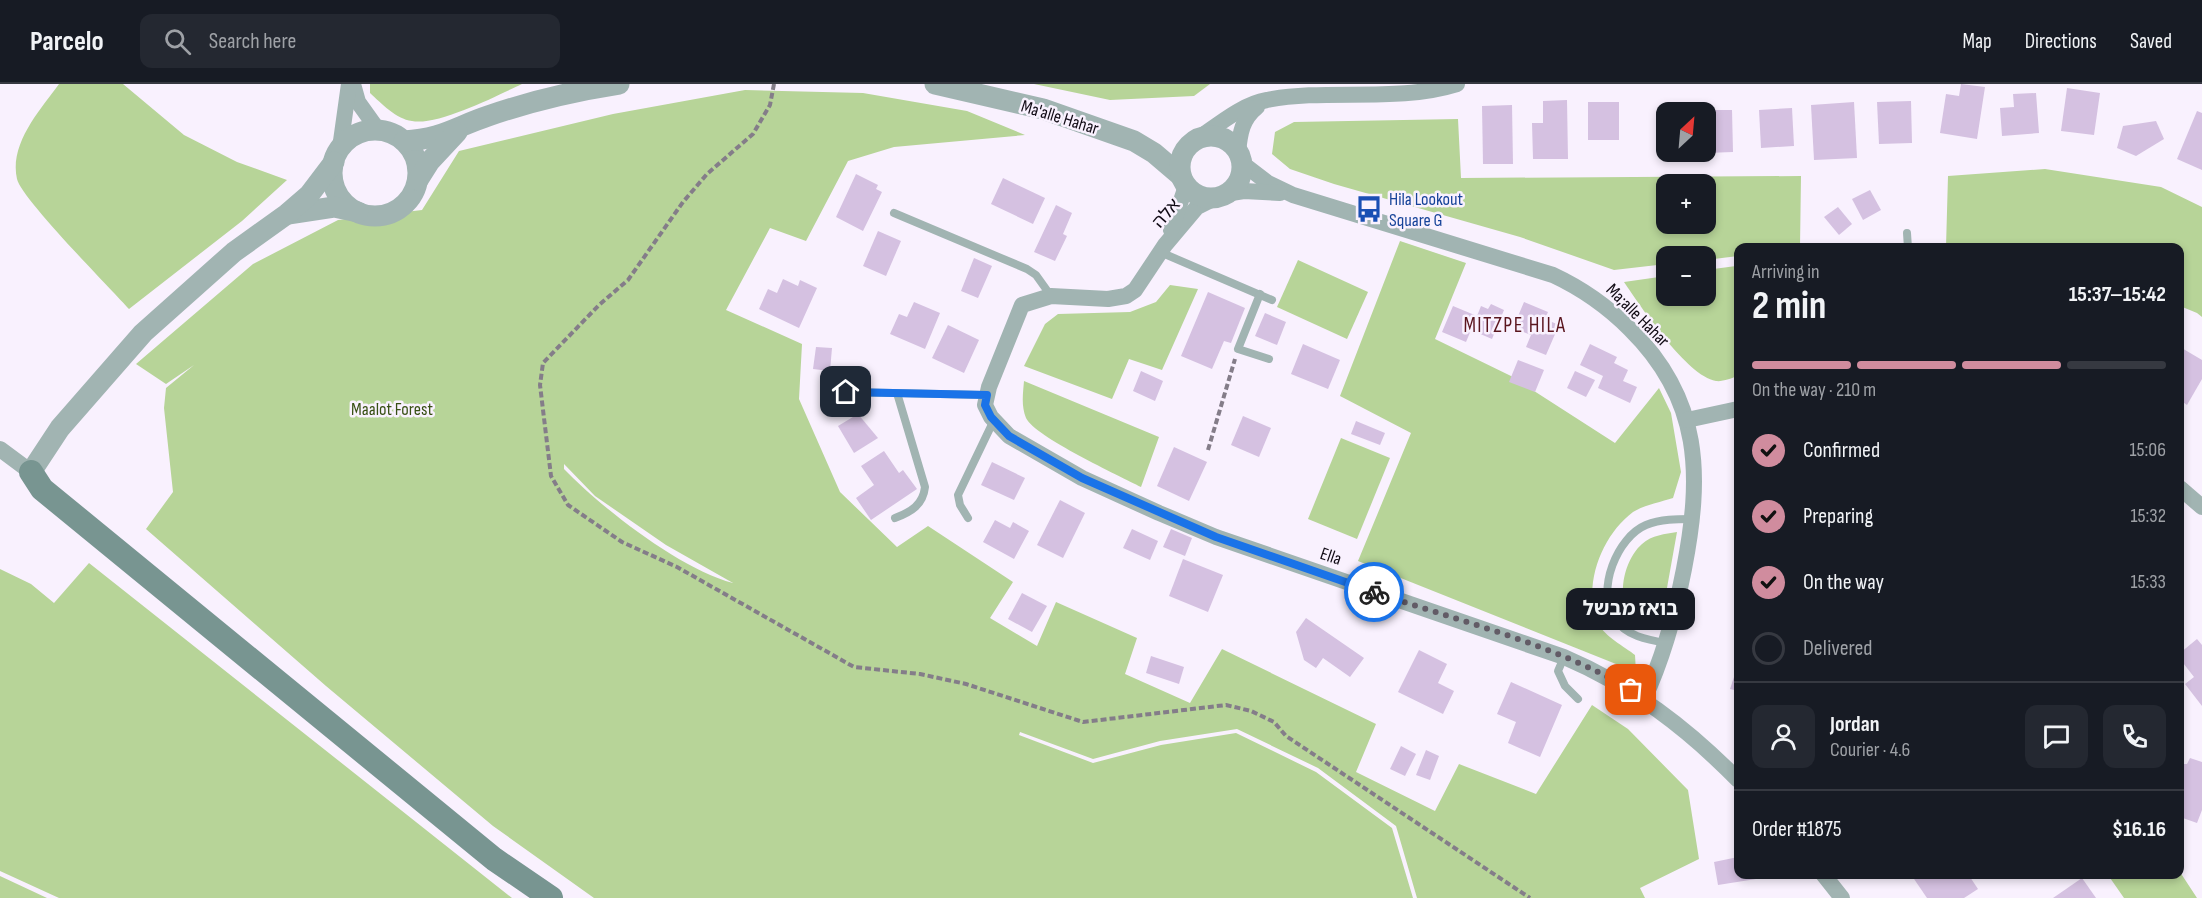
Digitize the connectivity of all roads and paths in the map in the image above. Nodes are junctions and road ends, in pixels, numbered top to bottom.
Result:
1 (351, 84) edge
2 (619, 84) edge
3 (774, 84) edge
4 (935, 84) edge
5 (1457, 84) edge
6 (959, 86) edge
7 (1267, 100) junction
8 (462, 127) junction
9 (378, 130) junction
10 (1114, 134) junction
11 (404, 141) junction
12 (1194, 141) junction
13 (337, 155) junction
14 (1240, 157) junction
15 (418, 180) junction
16 (1184, 181) junction
17 (1293, 195) junction
18 (1220, 196) junction
19 (358, 212) junction
20 (894, 213) dead end
21 (287, 214) junction
22 (1907, 233) dead end
23 (1908, 243) edge
24 (1163, 248) junction
25 (1260, 294) junction
26 (1051, 296) junction
27 (1272, 300) dead end
28 (1238, 349) junction
29 (1269, 359) dead end
30 (846, 392) dead end
31 (897, 393) junction
32 (987, 395) junction
33 (1734, 409) edge
34 (994, 420) junction
35 (1687, 420) junction
36 (0, 449) edge
37 (1208, 450) dead end
38 (31, 472) junction
39 (2184, 491) edge
40 (2202, 507) edge
41 (895, 518) dead end
42 (968, 518) dead end
43 (1693, 519) junction
44 (1668, 643) junction
45 (1564, 657) junction
46 (1578, 699) dead end
47 (1644, 699) junction
48 (1734, 776) edge
49 (1829, 879) edge
50 (551, 898) edge
51 (1530, 898) edge
52 (1842, 898) edge

1 - 9 street
1 - 13 street
2 - 8 street
3 - 51 path
4 - 6 street, Ma'alle Hahar
5 - 7 street
6 - 10 street, Ma'alle Hahar
7 - 12 street
7 - 14 street
8 - 11 street
8 - 15 street
9 - 11 street
9 - 13 street
10 - 12 street
10 - 16 street
11 - 15 street
12 - 14 street
12 - 16 street
13 - 19 street
13 - 21 street
14 - 17 street
14 - 18 street
15 - 19 street
16 - 18 street
16 - 24 street, אלה
17 - 18 street
17 - 35 street, Ma;alle Hahar
18 - 24 street, אלה
19 - 21 street
20 - 26 lane
21 - 38 street
22 - 23 lane
24 - 25 lane
24 - 26 street
25 - 27 lane
25 - 28 lane
26 - 32 street
28 - 29 lane
28 - 37 path
30 - 31 lane
31 - 32 lane
31 - 41 lane
32 - 34 street
33 - 35 street
34 - 42 lane
34 - 45 street, Ella
35 - 43 street, Ma;alle Hahar
36 - 38 street
38 - 50 main road
39 - 40 street
43 - 44 street, Ma;alle Hahar
43 - 44 lane
44 - 47 street, Ma;alle Hahar
45 - 46 lane
45 - 47 street, Ella
47 - 48 street, Ella
49 - 52 street

